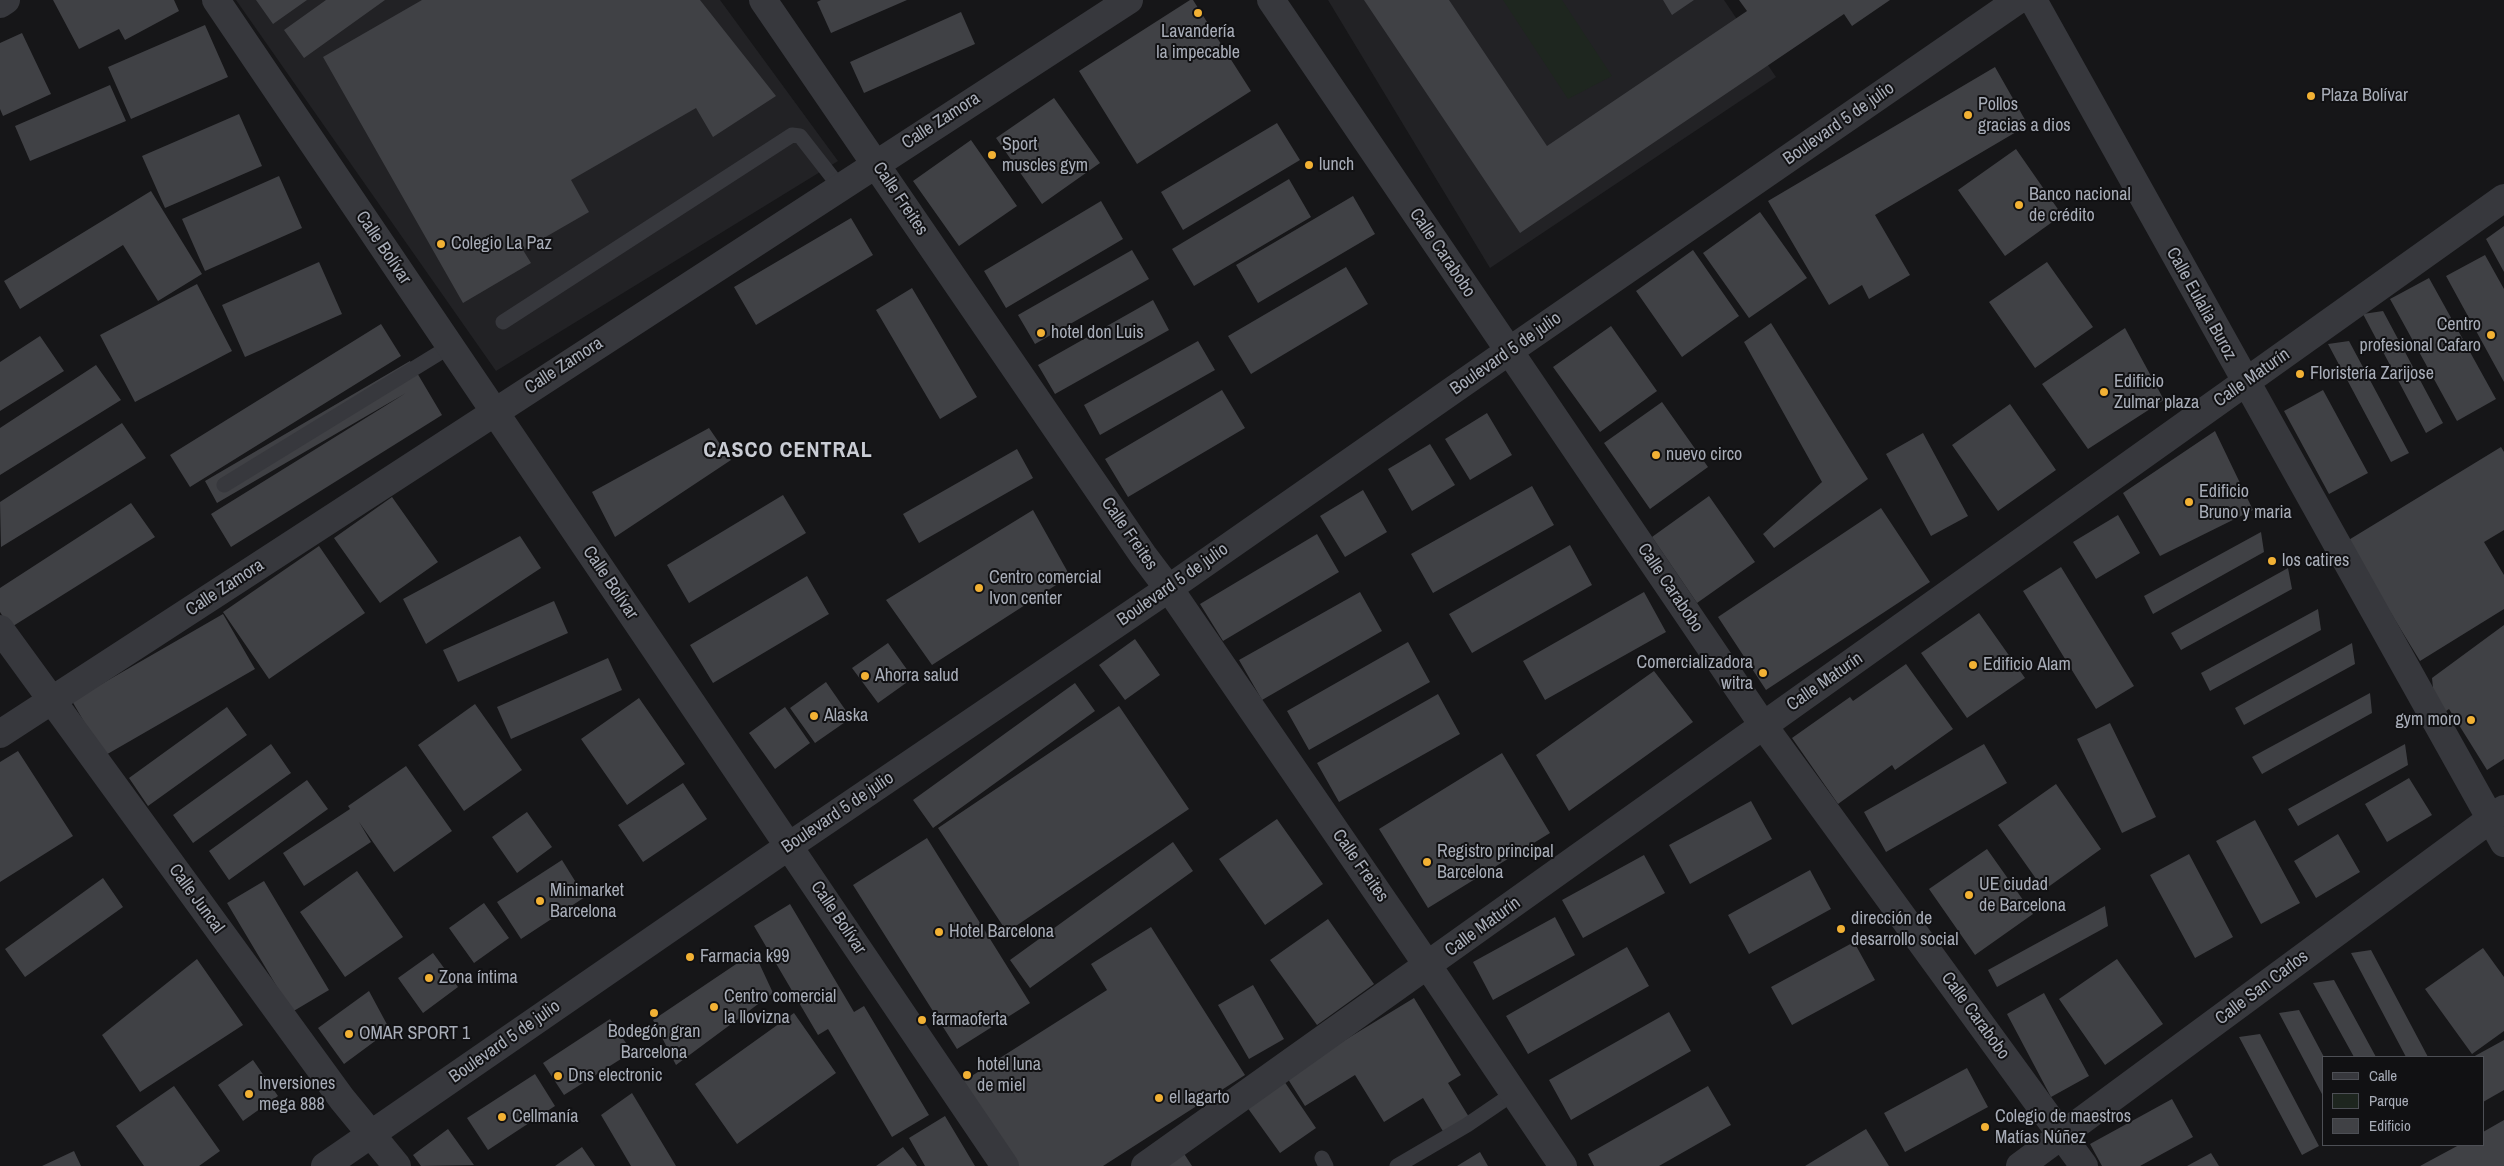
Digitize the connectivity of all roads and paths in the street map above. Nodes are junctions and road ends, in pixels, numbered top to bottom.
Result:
1 (6, 0) edge
2 (216, 0) edge
3 (763, 0) edge
4 (1129, 0) edge
5 (1271, 0) edge
6 (2018, 0) edge
7 (2033, 0) edge
8 (0, 4) edge
9 (875, 163) junction
10 (839, 186) junction
11 (2504, 198) edge
12 (503, 322) dead end
13 (449, 347) junction
14 (1509, 351) junction
15 (2245, 383) junction
16 (493, 412) junction
17 (224, 485) dead end
18 (1168, 590) junction
19 (0, 629) edge
20 (52, 701) junction
21 (1764, 725) junction
22 (0, 734) edge
23 (2497, 814) edge
24 (2504, 843) edge
25 (789, 846) junction
26 (1428, 966) junction
27 (1514, 1093) junction
28 (370, 1135) junction
29 (2062, 1136) junction
30 (325, 1166) edge
31 (397, 1166) edge
32 (1005, 1166) edge
33 (1145, 1166) edge
34 (1397, 1166) edge
35 (1563, 1166) edge
36 (2020, 1166) edge
37 (2084, 1166) edge

1 - 8 street
2 - 13 street, Calle Bolívar
3 - 9 street, Calle Freites
4 - 9 street, Calle Zamora
5 - 14 street, Calle Carabobo
6 - 14 street, Boulevard 5 de julio
7 - 15 street, Calle Eulalia Buroz
9 - 10 street, Calle Zamora
9 - 18 street, Calle Freites
10 - 12 lane
10 - 16 street, Calle Zamora
11 - 15 street, Calle Maturín
13 - 16 street, Calle Bolívar
13 - 17 lane
14 - 18 street, Boulevard 5 de julio
14 - 21 street, Calle Carabobo
15 - 21 street, Calle Maturín
15 - 23 street, Calle Eulalia Buroz
16 - 20 street, Calle Zamora
16 - 25 street, Calle Bolívar
18 - 25 street, Boulevard 5 de julio
18 - 26 street, Calle Freites
19 - 20 street, Calle Juncal
20 - 22 street, Calle Zamora
20 - 28 street, Calle Juncal
21 - 26 street, Calle Maturín
21 - 29 street, Calle Carabobo
23 - 24 street, Calle Eulalia Buroz
23 - 29 street, Calle San Carlos
25 - 28 street, Boulevard 5 de julio
25 - 32 street, Calle Bolívar
26 - 27 street, Calle Freites
26 - 33 street, Calle Maturín
27 - 34 lane
27 - 35 street, Calle Freites
28 - 30 street, Boulevard 5 de julio
28 - 31 street, Calle Juncal
29 - 36 street, Calle San Carlos
29 - 37 street, Calle Carabobo

